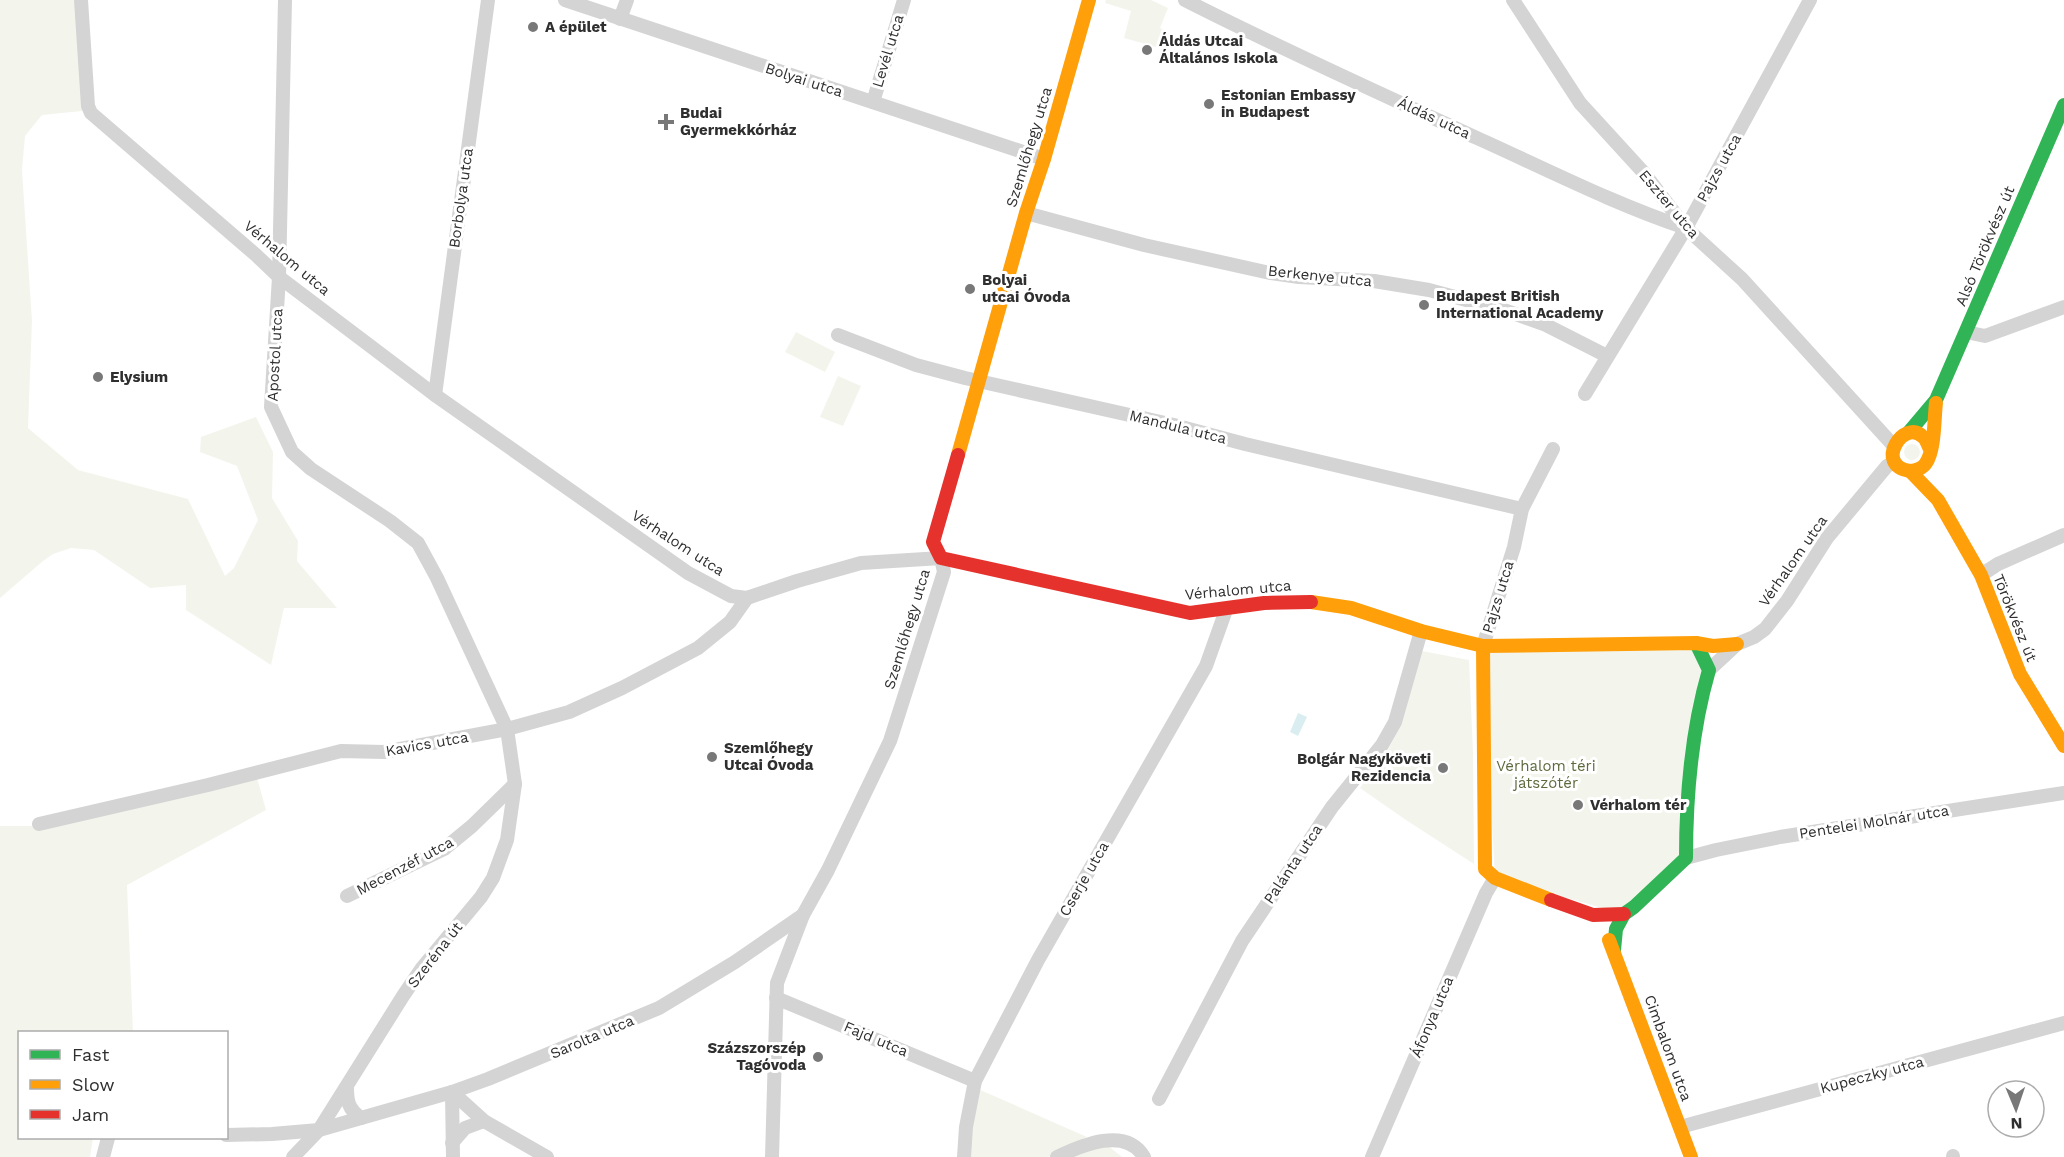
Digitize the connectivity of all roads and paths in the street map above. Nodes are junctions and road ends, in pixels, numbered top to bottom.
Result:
1 (81, 0) edge
2 (285, 0) edge
3 (488, 0) edge
4 (565, 0) edge
5 (627, 0) edge
6 (904, 0) edge
7 (1089, 0) edge
8 (1185, 0) edge
9 (1513, 0) edge
10 (1810, 0) edge
11 (620, 19) junction
12 (873, 102) junction
13 (2062, 111) edge
14 (1044, 159) junction
15 (1026, 213) junction
16 (1686, 228) junction
17 (279, 277) junction
18 (2064, 307) edge
19 (1966, 332) junction
20 (838, 335) dead end
21 (1607, 356) junction
22 (980, 381) junction
23 (1585, 394) dead end
24 (435, 395) junction
25 (1936, 400) junction
26 (1909, 432) junction
27 (1893, 445) junction
28 (1553, 449) dead end
29 (1930, 453) junction
30 (1895, 462) junction
31 (1910, 471) junction
32 (1938, 500) junction
33 (1522, 509) junction
34 (2064, 535) edge
35 (941, 558) junction
36 (1981, 575) junction
37 (747, 598) junction
38 (1226, 610) junction
39 (1421, 631) junction
40 (1696, 643) junction
41 (1737, 644) junction
42 (1483, 646) junction
43 (1709, 670) junction
44 (507, 729) junction
45 (2064, 746) edge
46 (515, 784) junction
47 (2064, 793) edge
48 (39, 824) dead end
49 (1686, 858) junction
50 (1495, 878) junction
51 (347, 896) dead end
52 (1624, 914) junction
53 (803, 915) junction
54 (1593, 915) junction
55 (1614, 950) junction
56 (776, 998) junction
57 (2064, 1023) edge
58 (975, 1081) junction
59 (347, 1085) junction
60 (452, 1092) junction
61 (1159, 1099) dead end
62 (361, 1118) junction
63 (484, 1121) junction
64 (1680, 1127) junction
65 (319, 1130) junction
66 (228, 1135) edge
67 (108, 1139) edge
68 (452, 1150) edge
69 (103, 1157) edge
70 (293, 1157) edge
71 (547, 1157) edge
72 (772, 1157) edge
73 (964, 1157) edge
74 (1057, 1157) edge
75 (1144, 1157) edge
76 (1372, 1157) edge
77 (1691, 1157) edge

1 - 17 street, Vérhalom utca
2 - 17 street, Apostol utca
3 - 24 street, Borbolya utca
4 - 11 street, Bolyai utca
5 - 11 street
6 - 12 street, Levél utca
7 - 14 street, Szemlőhegy utca
8 - 16 street, Áldás utca
9 - 16 street, Eszter utca
10 - 16 street, Pajzs utca
11 - 12 street, Bolyai utca
12 - 14 street, Bolyai utca
13 - 19 street, Alsó Törökvész út
14 - 15 street, Szemlőhegy utca
15 - 21 street, Berkenye utca
15 - 22 street, Szemlőhegy utca
16 - 21 street, Pajzs utca
16 - 27 street, Eszter utca
17 - 24 street, Vérhalom utca
17 - 44 street, Apostol utca
18 - 19 street
19 - 25 street, Alsó Törökvész út
20 - 22 street, Mandula utca
21 - 23 street, Pajzs utca
22 - 33 street, Mandula utca
22 - 35 street, Szemlőhegy utca
24 - 37 street, Vérhalom utca
25 - 26 street, Alsó Törökvész út
25 - 29 street, Alsó Törökvész út
26 - 27 street
26 - 29 street
27 - 30 street
28 - 33 street, Pajzs utca
29 - 31 street
29 - 32 street, Törökvész út
30 - 31 street
30 - 41 street, Vérhalom utca
31 - 32 street, Törökvész út
32 - 36 street, Törökvész út
33 - 42 street, Pajzs utca
34 - 36 street
35 - 37 street, Vérhalom utca
35 - 38 street, Vérhalom utca
35 - 53 street, Szemlőhegy utca
36 - 45 street, Törökvész út
37 - 44 street, Kavics utca
38 - 39 street, Vérhalom utca
38 - 58 street, Cserje utca
39 - 42 street, Vérhalom utca
39 - 61 street, Palánta utca
40 - 41 street
40 - 42 street
40 - 43 street
41 - 43 street, Vérhalom utca
42 - 50 street
43 - 49 street
44 - 46 street, Szeréna út
44 - 48 street, Kavics utca
46 - 51 street, Mecenzéf utca
46 - 59 street, Szeréna út
47 - 49 street, Pentelei Molnár utca
49 - 52 street
50 - 54 street
50 - 76 street, Áfonya utca
52 - 54 street
52 - 55 street
53 - 56 street, Szemlőhegy utca
53 - 60 street, Sarolta utca
54 - 55 street, Cimbalom utca
55 - 64 street, Cimbalom utca
56 - 58 street, Fajd utca
56 - 72 street, Szemlőhegy utca
57 - 64 street, Kupeczky utca
58 - 73 street, Cserje utca
59 - 62 street
59 - 65 street, Szeréna út
60 - 62 street, Sarolta utca
60 - 63 street
60 - 68 street
62 - 65 street, Sarolta utca
63 - 68 street
63 - 71 street
64 - 77 street, Cimbalom utca
65 - 66 street, Sarolta utca
65 - 70 street, Szeréna út
67 - 69 street
74 - 75 street

